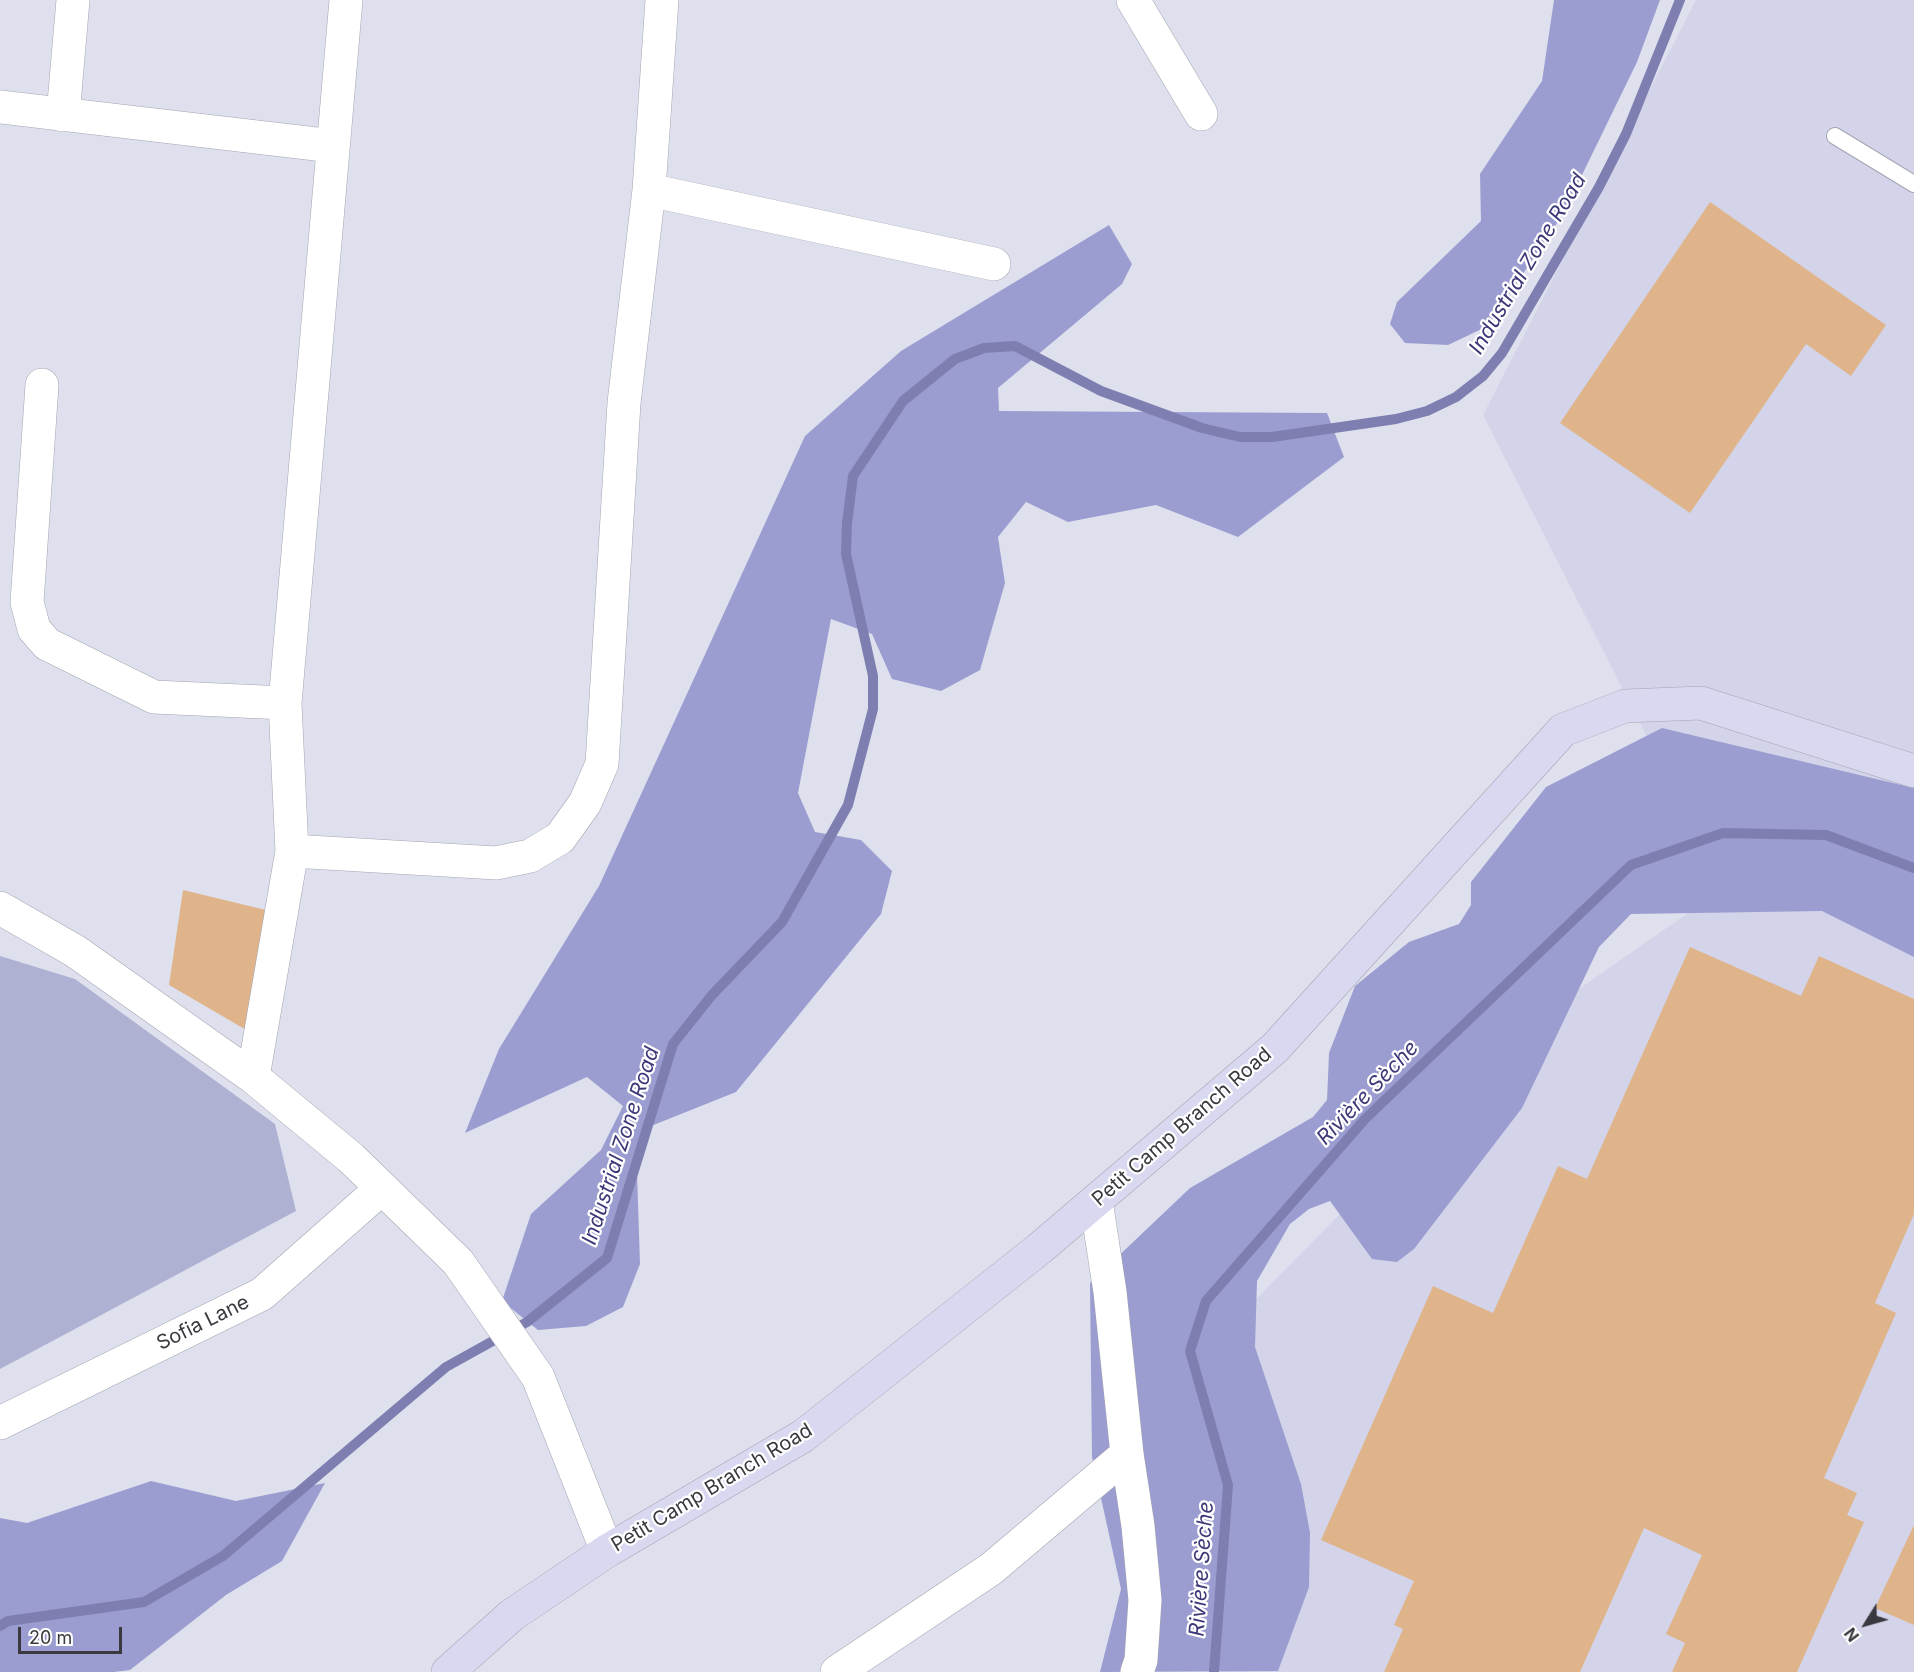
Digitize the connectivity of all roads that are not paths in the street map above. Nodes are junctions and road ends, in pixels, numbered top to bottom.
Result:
1 (74, 0) edge
2 (346, 0) edge
3 (662, 0) edge
4 (1133, 0) edge
5 (0, 107) edge
6 (1201, 114) dead end
7 (63, 115) junction
8 (1835, 136) dead end
9 (333, 146) junction
10 (1914, 184) edge
11 (649, 190) junction
12 (994, 264) dead end
13 (42, 385) dead end
14 (285, 703) junction
15 (1914, 771) edge
16 (292, 851) junction
17 (0, 908) edge
18 (253, 1077) junction
19 (382, 1188) junction
20 (1096, 1201) junction
21 (0, 1423) edge
22 (1127, 1454) junction
23 (607, 1551) junction
24 (448, 1672) edge
25 (837, 1672) edge
26 (1137, 1672) edge

1 - 7 street
2 - 9 street
3 - 11 street
4 - 6 street
5 - 7 street
7 - 9 street
8 - 10 lane
9 - 14 street
11 - 12 street
11 - 16 street
13 - 14 street
14 - 16 street
15 - 20 street, Petit Camp Branch Road
16 - 18 street
17 - 18 street
18 - 19 street
19 - 21 street, Sofia Lane
19 - 23 street
20 - 22 street
20 - 23 street, Petit Camp Branch Road
22 - 25 street
22 - 26 street
23 - 24 street, Petit Camp Branch Road

